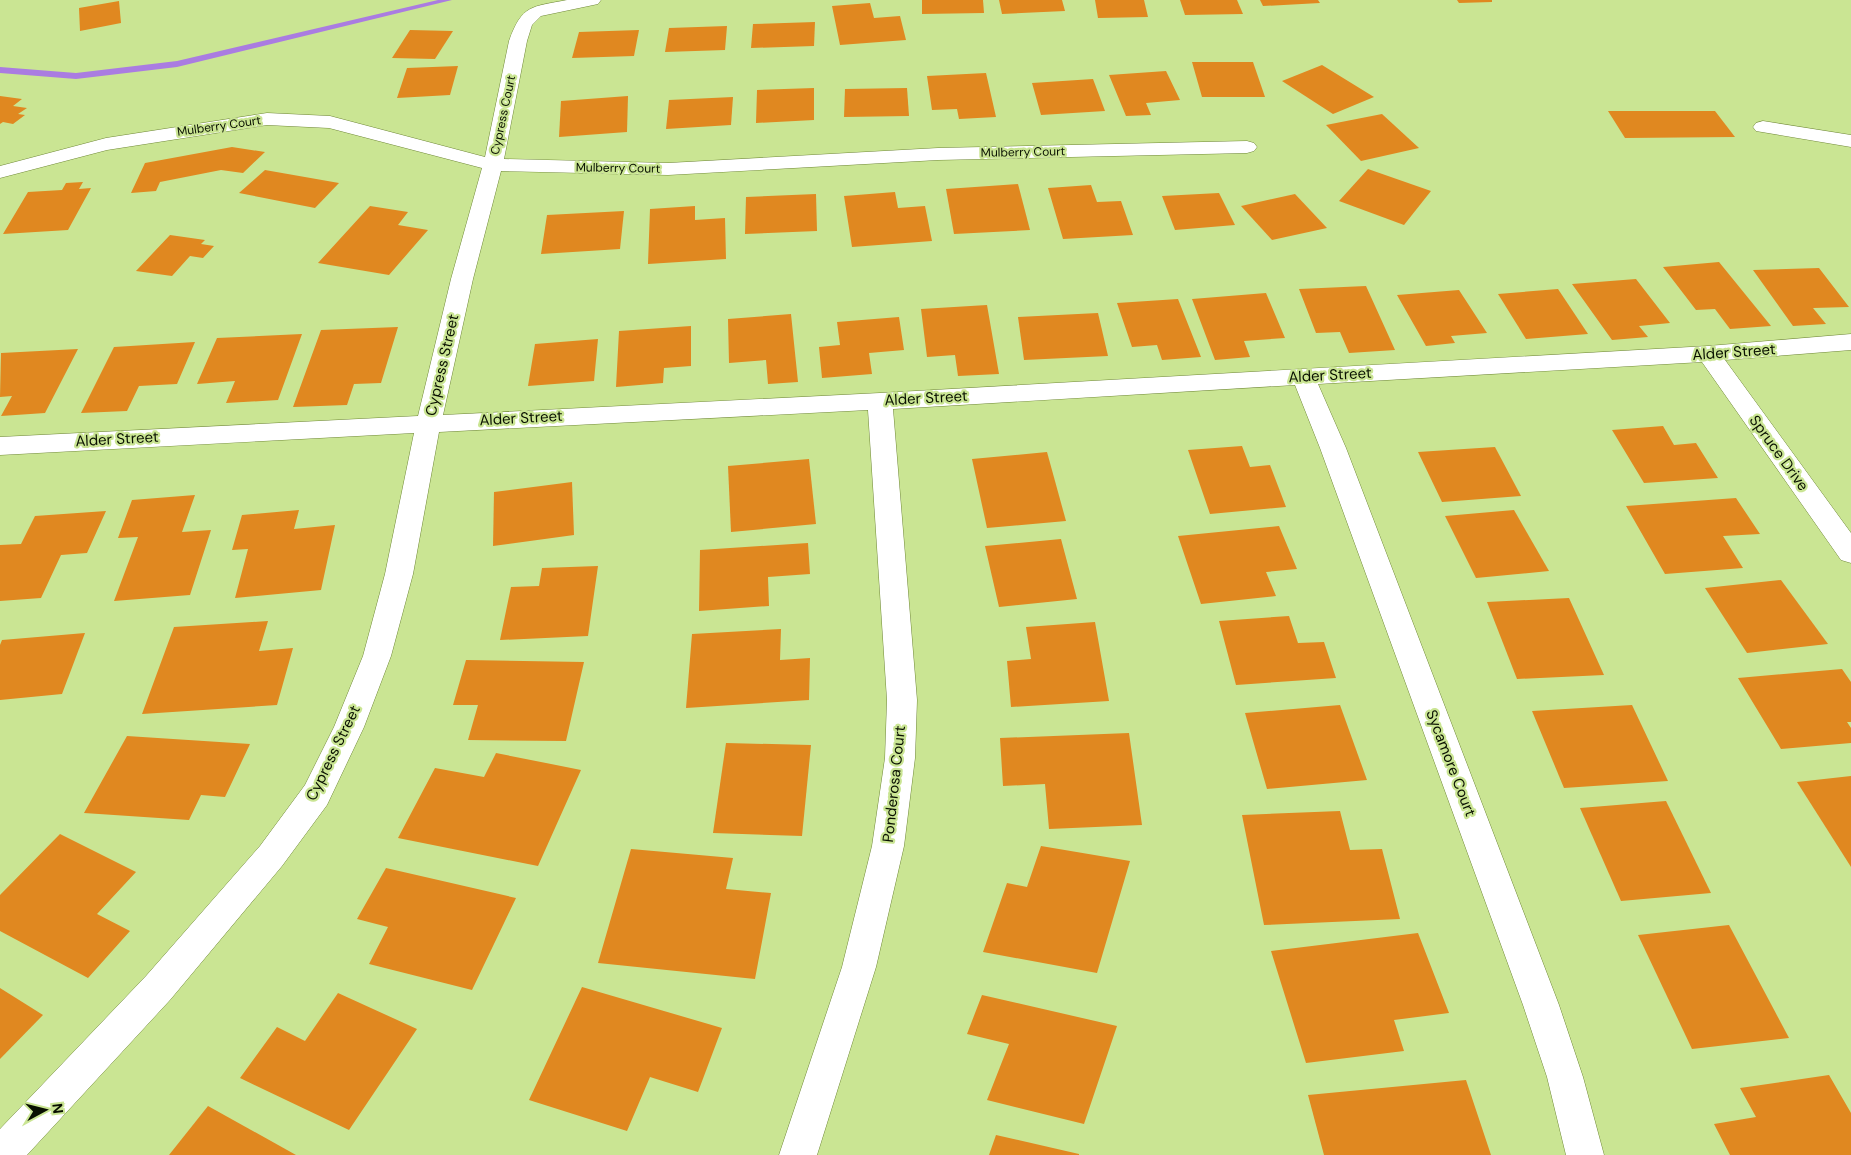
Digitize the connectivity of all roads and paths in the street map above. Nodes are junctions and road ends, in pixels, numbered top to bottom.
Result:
1 (592, 0) edge
2 (1763, 127) dead end
3 (1851, 141) edge
4 (1247, 146) dead end
5 (493, 165) junction
6 (0, 172) edge
7 (462, 279) joint
8 (1851, 342) edge
9 (1708, 354) junction
10 (1303, 376) junction
11 (880, 401) junction
12 (429, 422) junction
13 (0, 446) edge
14 (1851, 552) edge
15 (1, 1155) edge
16 (798, 1155) edge
17 (1585, 1155) edge

1 - 5 street, Cypress Court
2 - 3 street
4 - 5 street, Mulberry Court
5 - 6 street, Mulberry Court
5 - 7 street, Cypress Court
7 - 12 street, Cypress Street
8 - 9 street, Alder Street
9 - 10 street, Alder Street
9 - 14 street, Spruce Drive
10 - 11 street, Alder Street
10 - 17 street, Sycamore Court
11 - 12 street, Alder Street
11 - 16 street, Ponderosa Court
12 - 13 street, Alder Street
12 - 15 street, Cypress Street

